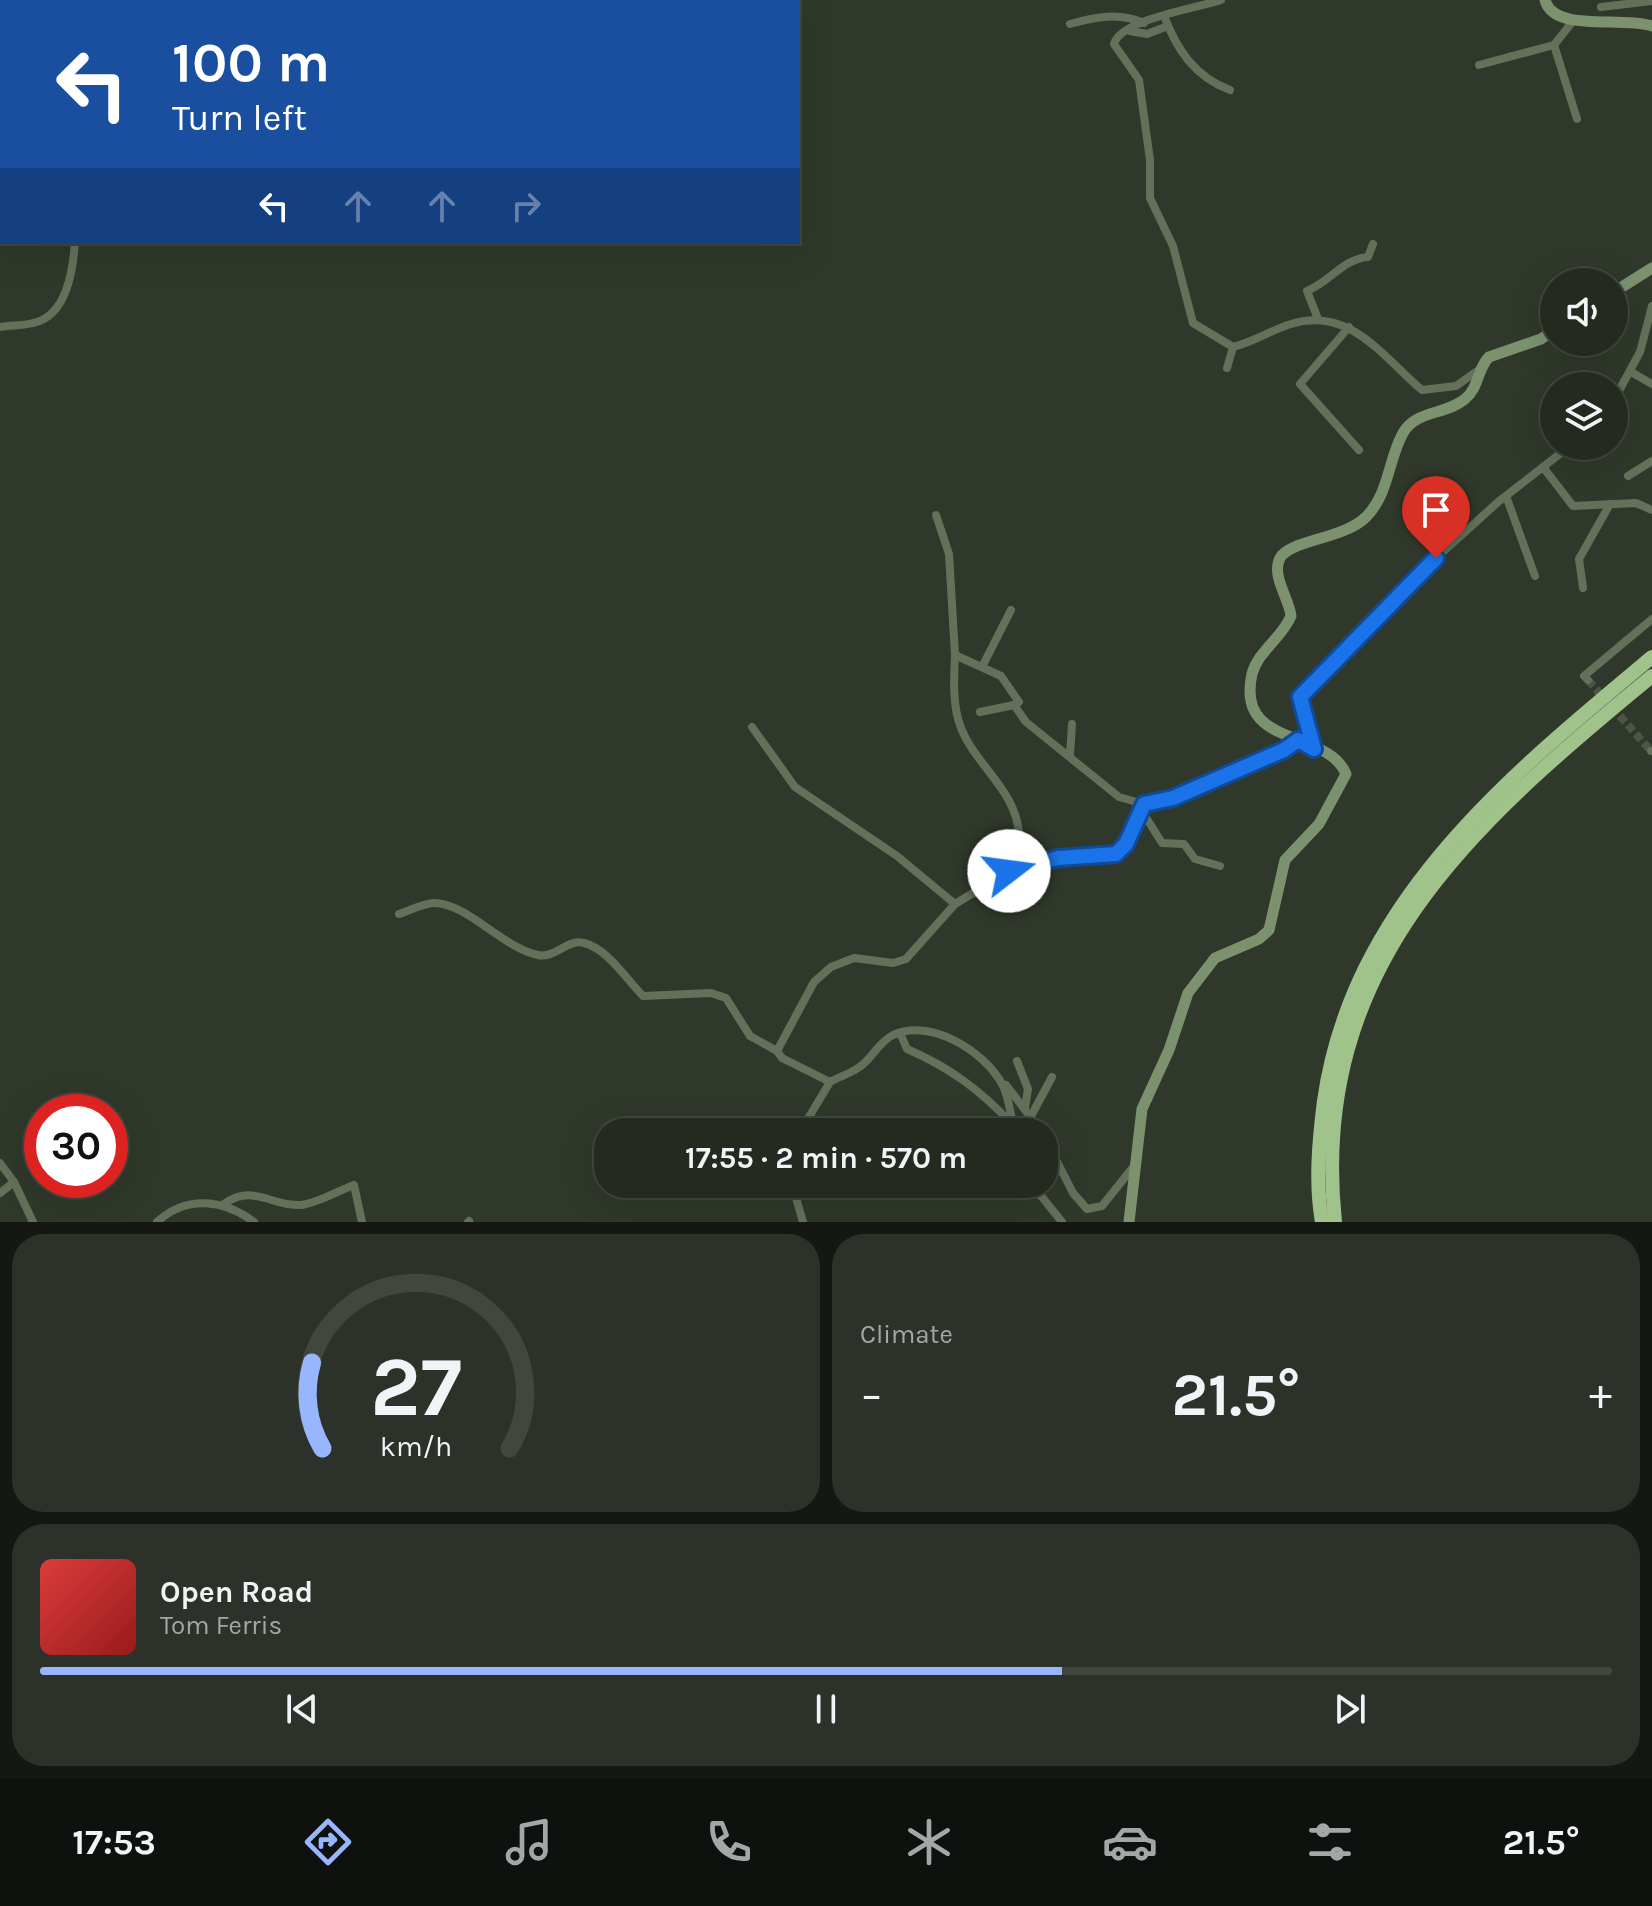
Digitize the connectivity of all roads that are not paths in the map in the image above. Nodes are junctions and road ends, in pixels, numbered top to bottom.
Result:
1 (1221, 0) edge
2 (1545, 0) edge
3 (1652, 1) edge
4 (1601, 7) dead end
5 (1164, 16) junction
6 (1573, 21) junction
7 (1144, 23) junction
8 (1070, 24) dead end
9 (1168, 26) junction
10 (1652, 26) edge
11 (1125, 31) junction
12 (1554, 45) junction
13 (1479, 65) dead end
14 (1230, 90) dead end
15 (1577, 119) dead end
16 (75, 244) edge
17 (1373, 244) dead end
18 (1652, 268) edge
19 (1628, 283) edge
20 (1652, 306) edge
21 (1318, 319) junction
22 (0, 327) edge
23 (1349, 327) junction
24 (1540, 338) edge
25 (1233, 347) junction
26 (1227, 368) dead end
27 (1481, 368) junction
28 (1631, 372) junction
29 (1628, 377) edge
30 (1652, 384) edge
31 (1359, 450) dead end
32 (1552, 460) edge
33 (1652, 461) edge
34 (1543, 467) junction
35 (1628, 476) dead end
36 (1506, 496) junction
37 (1610, 504) junction
38 (1652, 510) edge
39 (936, 515) dead end
40 (1535, 576) dead end
41 (1583, 588) dead end
42 (1011, 610) dead end
43 (1652, 619) edge
44 (955, 655) junction
45 (1652, 657) edge
46 (983, 665) junction
47 (1652, 676) edge
48 (1588, 680) dead end
49 (1014, 705) junction
50 (980, 712) dead end
51 (1072, 724) dead end
52 (752, 727) dead end
53 (1298, 740) junction
54 (1314, 749) junction
55 (1070, 755) junction
56 (1143, 807) junction
57 (1220, 866) dead end
58 (1009, 871) junction
59 (955, 904) junction
60 (399, 914) dead end
61 (900, 1033) junction
62 (777, 1051) junction
63 (1017, 1061) dead end
64 (997, 1076) junction
65 (1052, 1077) dead end
66 (830, 1082) junction
67 (1028, 1112) junction
68 (808, 1118) edge
69 (1005, 1118) edge
70 (1012, 1118) edge
71 (1032, 1118) edge
72 (0, 1163) edge
73 (1058, 1164) edge
74 (1135, 1166) junction
75 (14, 1182) junction
76 (0, 1193) edge
77 (796, 1198) edge
78 (1043, 1198) edge
79 (224, 1204) junction
80 (33, 1222) edge
81 (157, 1222) edge
82 (254, 1222) edge
83 (362, 1222) edge
84 (803, 1222) edge
85 (1062, 1222) edge
86 (1129, 1222) edge
87 (1322, 1222) edge
88 (1335, 1222) edge

1 - 5 street
2 - 6 main road
3 - 4 street
5 - 7 street
5 - 9 street
6 - 10 main road
6 - 12 street
7 - 8 street
7 - 11 street
9 - 11 street
9 - 14 street
11 - 25 street
12 - 13 street
12 - 15 street
16 - 22 street
17 - 21 street
18 - 19 main road
20 - 28 street
21 - 23 street
21 - 25 street
23 - 27 street
23 - 31 street
24 - 27 main road
25 - 26 street
27 - 53 main road
28 - 29 street
28 - 30 street
32 - 34 street
33 - 35 street
34 - 36 street
34 - 37 street
36 - 40 street
36 - 54 street
37 - 38 street
37 - 41 street
39 - 44 street
42 - 46 street
43 - 48 street
44 - 46 street
44 - 58 street
45 - 87 highway
46 - 49 street
47 - 88 highway
49 - 50 street
49 - 55 street
51 - 55 street
52 - 59 street
53 - 54 main road
53 - 56 street
54 - 74 main road
55 - 56 street
56 - 57 street
56 - 58 street
58 - 59 street
59 - 62 street
60 - 62 street
61 - 64 street
61 - 66 street
61 - 69 street
62 - 66 street
63 - 67 street
64 - 67 street
64 - 70 street
65 - 67 street
66 - 68 street
67 - 71 street
72 - 75 street
73 - 74 street
74 - 86 main road
75 - 76 street
75 - 80 street
77 - 84 street
78 - 85 street
79 - 81 street
79 - 82 street
79 - 83 street

